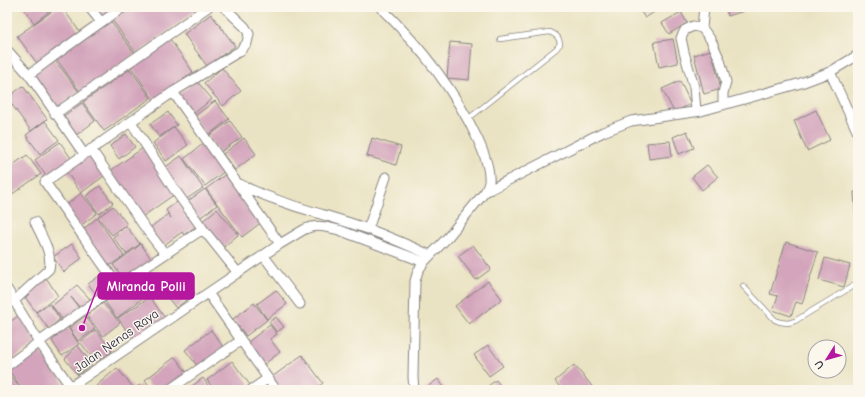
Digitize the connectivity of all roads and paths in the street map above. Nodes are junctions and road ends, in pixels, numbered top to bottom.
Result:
1 (89, 7) edge
2 (124, 7) edge
3 (208, 7) edge
4 (224, 7) edge
5 (380, 7) edge
6 (704, 7) edge
7 (101, 22) junction
8 (702, 28) junction
9 (500, 39) dead end
10 (7, 50) edge
11 (858, 55) edge
12 (830, 72) junction
13 (30, 76) junction
14 (173, 92) junction
15 (723, 105) junction
16 (696, 112) junction
17 (55, 114) junction
18 (468, 119) junction
19 (131, 122) junction
20 (858, 133) edge
21 (87, 151) junction
22 (386, 177) dead end
23 (238, 183) junction
24 (485, 192) junction
25 (316, 213) junction
26 (36, 222) dead end
27 (313, 226) junction
28 (203, 229) junction
29 (368, 229) junction
30 (280, 244) junction
31 (165, 254) junction
32 (263, 255) junction
33 (430, 255) junction
34 (424, 262) junction
35 (238, 273) junction
36 (858, 283) edge
37 (118, 286) junction
38 (743, 286) dead end
39 (7, 289) edge
40 (208, 293) junction
41 (14, 301) junction
42 (300, 304) dead end
43 (240, 340) junction
44 (39, 342) junction
45 (7, 366) edge
46 (267, 379) junction
47 (70, 389) edge
48 (169, 390) edge
49 (251, 390) edge
50 (276, 390) edge
51 (414, 390) edge

1 - 7 street
2 - 7 street
3 - 17 street
4 - 14 street
5 - 18 street
6 - 8 street
7 - 13 street
8 - 15 street
8 - 16 street
9 - 18 lane
10 - 13 street
11 - 12 street
12 - 15 street
12 - 20 street
13 - 17 street
14 - 19 street
14 - 23 street
15 - 16 street
16 - 24 street
17 - 21 street
18 - 24 street
19 - 21 street
19 - 28 street
21 - 31 street
21 - 37 street
22 - 29 street
23 - 25 street
23 - 30 street
24 - 33 street
25 - 27 street
25 - 29 street
26 - 41 street
27 - 30 street, Jalan Nenas Raya
27 - 34 street
28 - 31 street
28 - 35 street
29 - 33 street
30 - 32 street, Jalan Nenas Raya
31 - 37 street
32 - 35 street, Jalan Nenas Raya
32 - 42 street
33 - 34 street
34 - 51 street
35 - 40 street, Jalan Nenas Raya
36 - 38 lane
37 - 44 street
39 - 41 street
40 - 43 street
40 - 47 street, Jalan Nenas Raya
41 - 44 street
43 - 46 street
43 - 48 street
44 - 45 street
44 - 47 street
46 - 49 street
46 - 50 street

